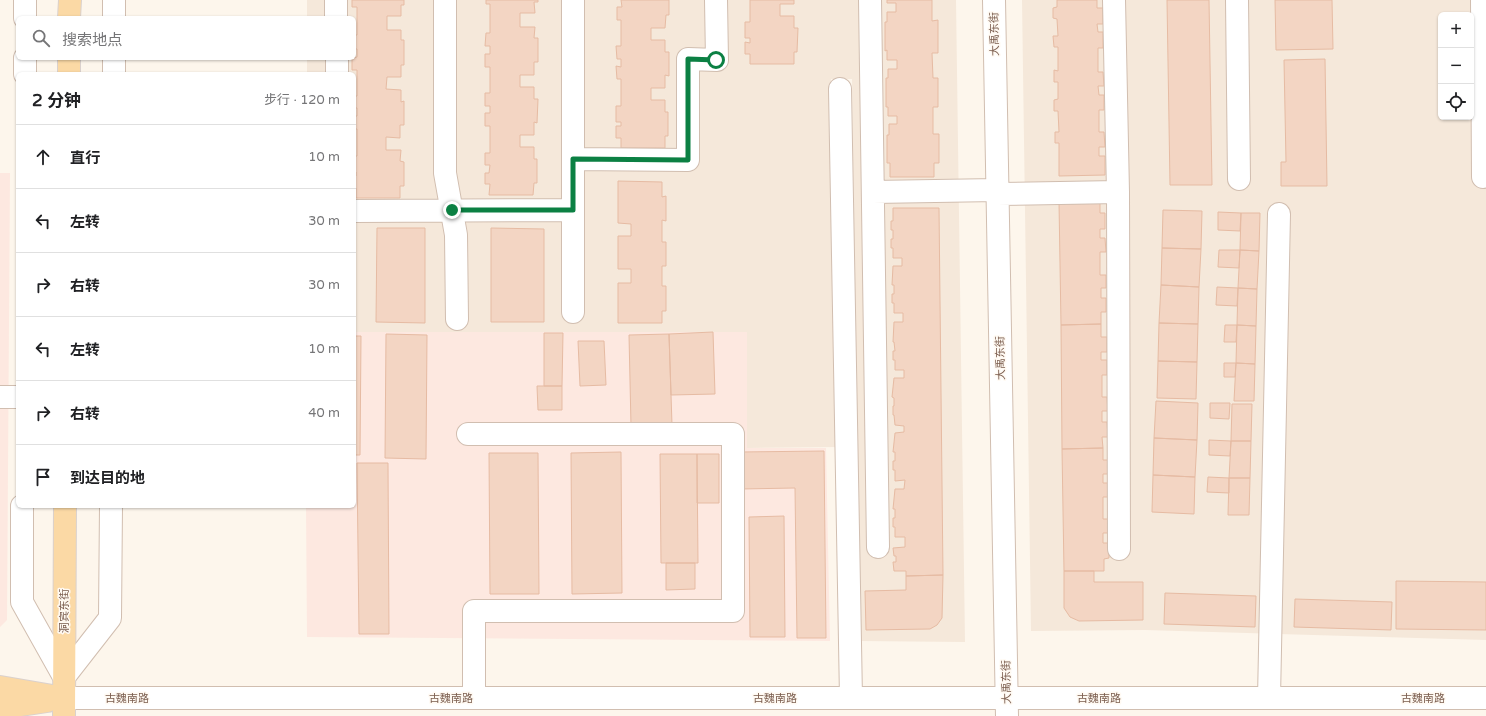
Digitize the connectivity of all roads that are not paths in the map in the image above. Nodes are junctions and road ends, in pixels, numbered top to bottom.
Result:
1 (25, 0) edge
2 (70, 0) edge
3 (114, 0) edge
4 (336, 0) edge
5 (446, 0) edge
6 (573, 0) edge
7 (716, 0) edge
8 (870, 0) edge
9 (994, 0) edge
10 (1114, 0) edge
11 (1237, 0) edge
12 (1482, 0) edge
13 (25, 16) edge
14 (69, 16) edge
15 (114, 16) edge
16 (336, 16) edge
17 (25, 60) edge
18 (69, 60) edge
19 (114, 60) edge
20 (337, 60) edge
21 (25, 72) edge
22 (69, 72) edge
23 (114, 72) edge
24 (337, 72) edge
25 (840, 89) dead end
26 (573, 159) junction
27 (1483, 177) dead end
28 (1239, 179) dead end
29 (873, 192) junction
30 (997, 192) junction
31 (1118, 192) junction
32 (452, 210) junction
33 (573, 210) junction
34 (356, 211) edge
35 (1279, 214) dead end
36 (573, 312) dead end
37 (457, 319) dead end
38 (0, 397) edge
39 (16, 398) edge
40 (468, 434) dead end
41 (22, 508) edge
42 (65, 508) edge
43 (111, 508) edge
44 (878, 547) dead end
45 (1119, 549) dead end
46 (0, 687) edge
47 (64, 697) edge
48 (474, 698) junction
49 (851, 698) junction
50 (1486, 698) edge
51 (1275, 704) edge
52 (1006, 707) edge
53 (0, 708) edge

1 - 13 street
2 - 14 main road
3 - 15 street
4 - 16 street
5 - 32 street
6 - 26 street
7 - 26 street
8 - 29 street
9 - 30 street, 大禹东街
10 - 31 street
11 - 28 street
12 - 27 street
17 - 21 street
18 - 22 main road
19 - 23 street
20 - 24 street
25 - 49 street
26 - 33 street
29 - 30 street
29 - 44 street
30 - 31 street
30 - 52 street, 大禹东街
31 - 45 street
32 - 33 street
32 - 34 street
32 - 37 street
33 - 36 street
35 - 51 street
38 - 39 street
40 - 48 street
41 - 47 street
42 - 47 main road, 洞宾东街
43 - 47 street
46 - 47 main road
47 - 48 street, 古魏南路
47 - 53 main road
48 - 49 street, 古魏南路
49 - 52 street, 古魏南路
50 - 51 street, 古魏南路
51 - 52 street, 古魏南路

